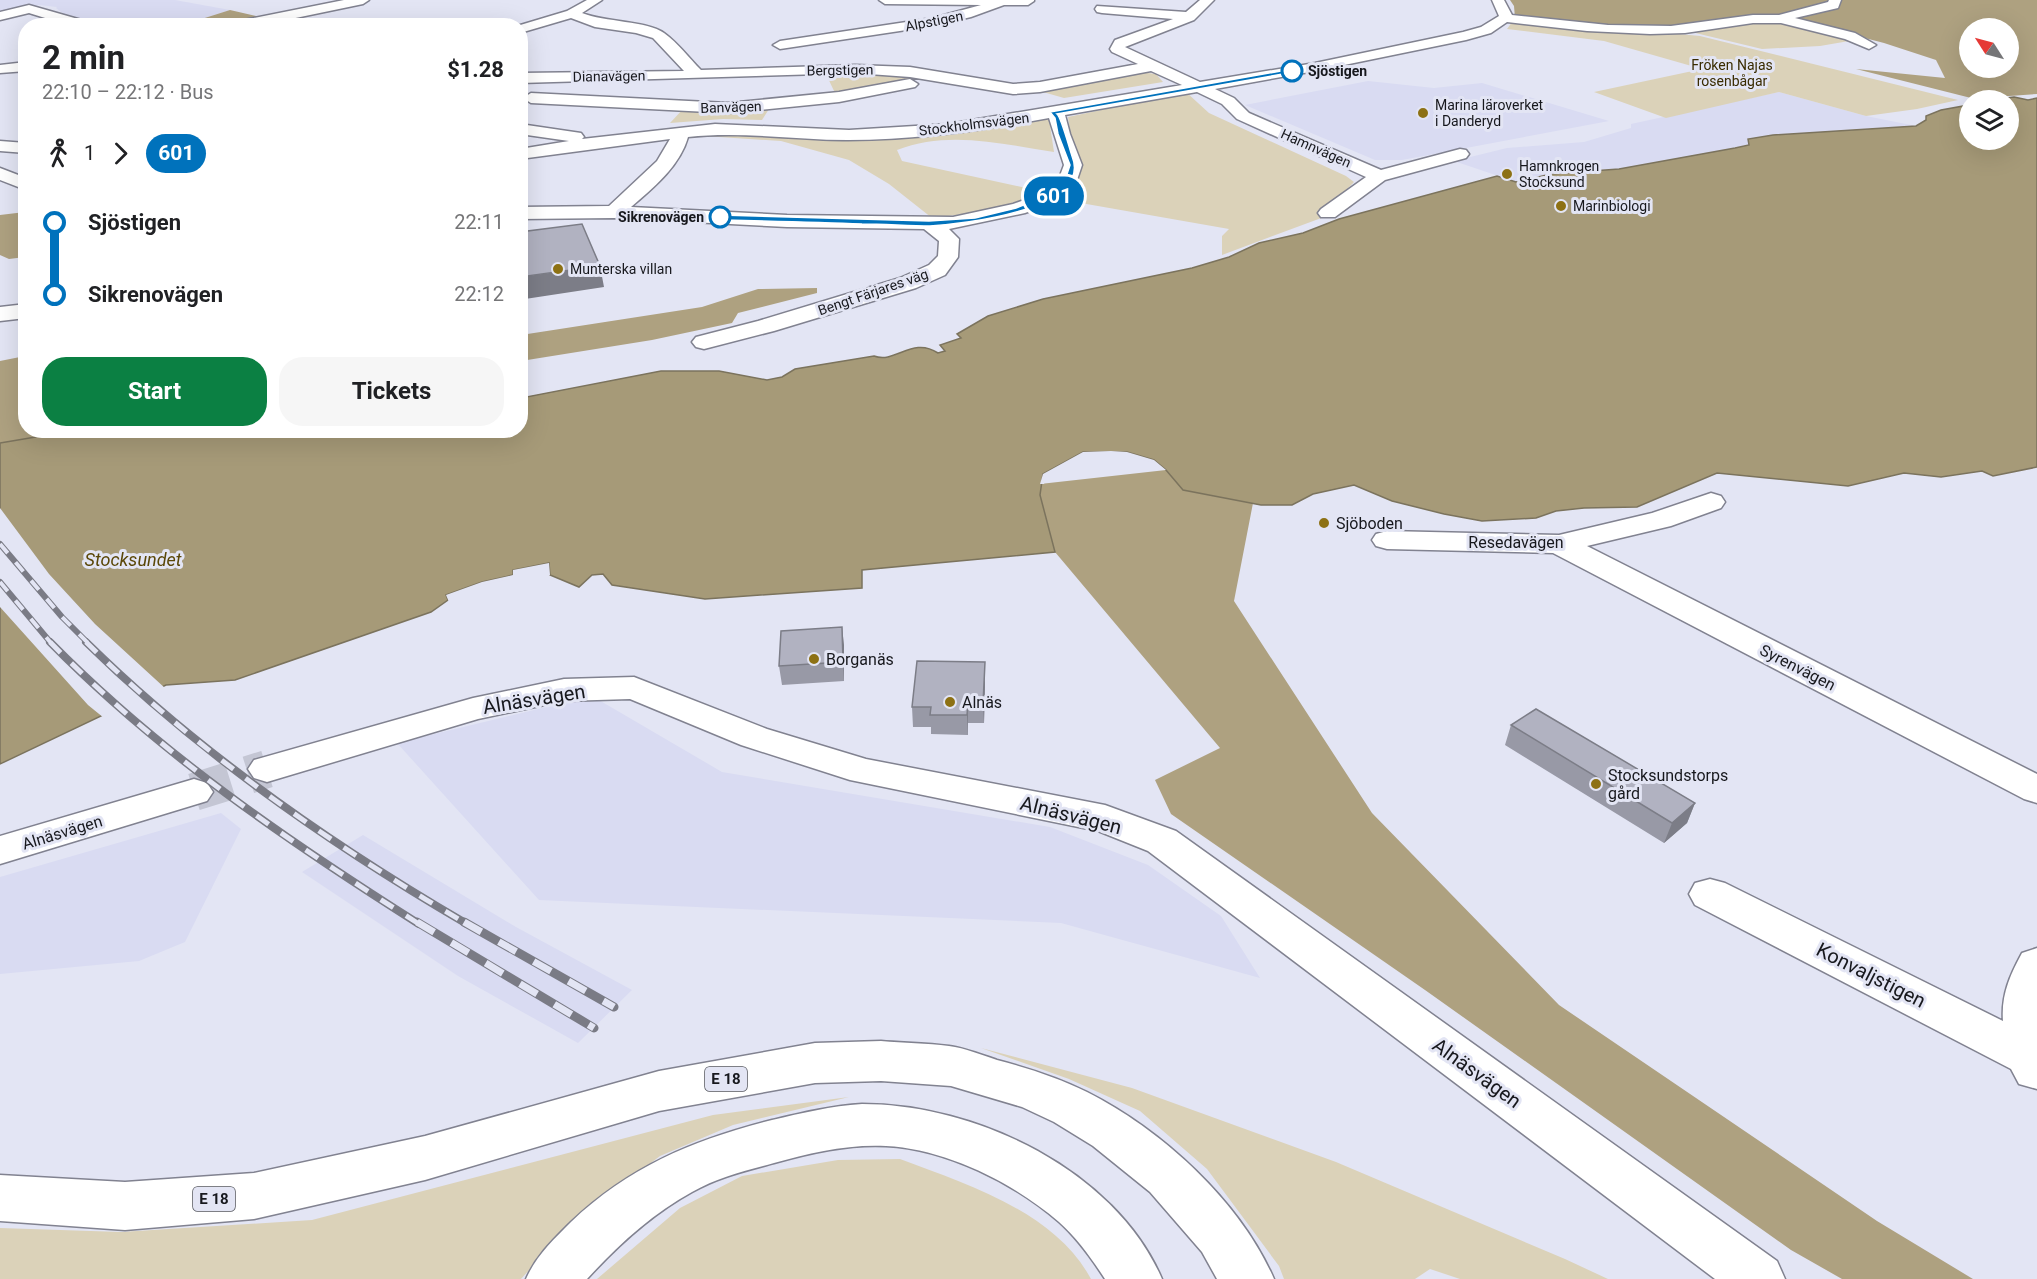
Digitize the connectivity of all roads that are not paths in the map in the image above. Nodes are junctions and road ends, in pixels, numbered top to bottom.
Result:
1 (363, 0) edge
2 (596, 0) edge
3 (885, 0) edge
4 (1208, 0) edge
5 (1498, 0) edge
6 (1835, 0) edge
7 (1002, 1) edge
8 (1028, 1) edge
9 (1102, 9) dead end
10 (572, 14) junction
11 (0, 16) edge
12 (1189, 17) junction
13 (60, 18) edge
14 (274, 18) edge
15 (1505, 18) junction
16 (1781, 19) junction
17 (1554, 24) junction
18 (528, 27) edge
19 (1528, 36) dead end
20 (780, 45) dead end
21 (1869, 45) dead end
22 (1153, 66) junction
23 (18, 67) edge
24 (0, 69) edge
25 (697, 75) junction
26 (939, 76) junction
27 (528, 78) edge
28 (1198, 87) junction
29 (528, 98) edge
30 (1052, 113) junction
31 (528, 130) edge
32 (681, 132) junction
33 (592, 144) junction
34 (528, 153) edge
35 (1460, 154) dead end
36 (0, 173) edge
37 (1379, 176) junction
38 (18, 181) edge
39 (614, 212) junction
40 (528, 213) edge
41 (1328, 213) dead end
42 (929, 224) junction
43 (18, 312) edge
44 (0, 314) edge
45 (704, 342) dead end
46 (1711, 502) dead end
47 (1387, 540) dead end
48 (1559, 544) junction
49 (267, 769) tunnel mouth
50 (2037, 790) edge
51 (194, 792) tunnel mouth
52 (0, 850) edge
53 (1710, 894) dead end
54 (2037, 965) edge
55 (2035, 1064) edge
56 (0, 1198) edge
57 (553, 1279) edge
58 (1135, 1279) edge
59 (1247, 1279) edge
60 (1758, 1279) edge

1 - 14 main road
2 - 10 main road
3 - 7 main road
4 - 12 main road
5 - 15 main road
6 - 16 main road
7 - 8 main road
7 - 20 main road, Alpstigen
9 - 12 main road
10 - 18 main road
10 - 25 main road
11 - 13 main road
12 - 22 main road, Hamnvägen
15 - 17 main road
15 - 28 main road, Stockholmsvägen
16 - 17 main road
16 - 21 main road
17 - 19 main road
22 - 26 main road, Bergstigen
22 - 28 main road, Hamnvägen
23 - 24 main road
25 - 26 main road, Bergstigen
25 - 27 main road, Dianavägen
26 - 29 main road, Banvägen
28 - 30 main road, Stockholmsvägen
28 - 37 main road, Hamnvägen
30 - 32 main road, Stockholmsvägen
30 - 42 main road
31 - 33 main road
32 - 33 main road, Stockholmsvägen
32 - 39 main road
33 - 34 main road, Stockholmsvägen
35 - 37 main road
36 - 38 main road
37 - 41 main road, Hamnvägen
39 - 40 main road
39 - 42 main road
42 - 45 main road, Bengt Färjares väg
43 - 44 main road
46 - 48 main road, Resedavägen
47 - 48 main road, Resedavägen
48 - 50 main road, Syrenvägen
49 - 60 main road, Alnäsvägen
51 - 52 main road, Alnäsvägen
53 - 55 main road, Konvaljstigen
54 - 55 main road
56 - 59 main road, E 18
57 - 58 main road

